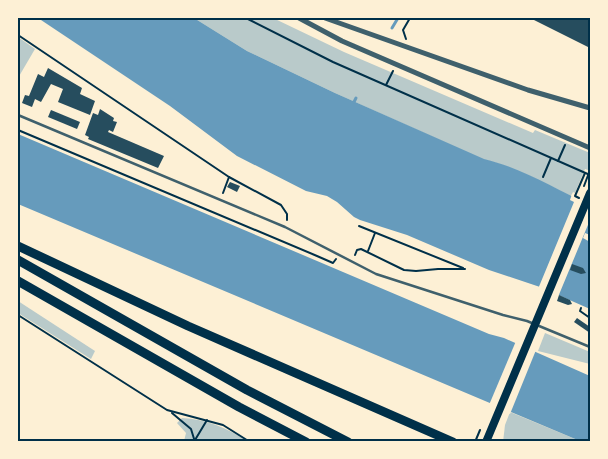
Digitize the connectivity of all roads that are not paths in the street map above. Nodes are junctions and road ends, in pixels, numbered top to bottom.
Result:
1 (299, 18) edge
2 (325, 18) edge
3 (590, 108) edge
4 (18, 114) edge
5 (590, 148) edge
6 (590, 193) edge
7 (18, 246) edge
8 (18, 260) edge
9 (18, 282) edge
10 (536, 325) junction
11 (590, 347) edge
12 (306, 442) edge
13 (348, 442) edge
14 (452, 442) edge
15 (486, 442) edge

1 - 5 street
2 - 3 street
4 - 10 lane
6 - 10 main road
7 - 14 highway
8 - 13 highway
9 - 12 highway
10 - 11 lane
10 - 15 main road

